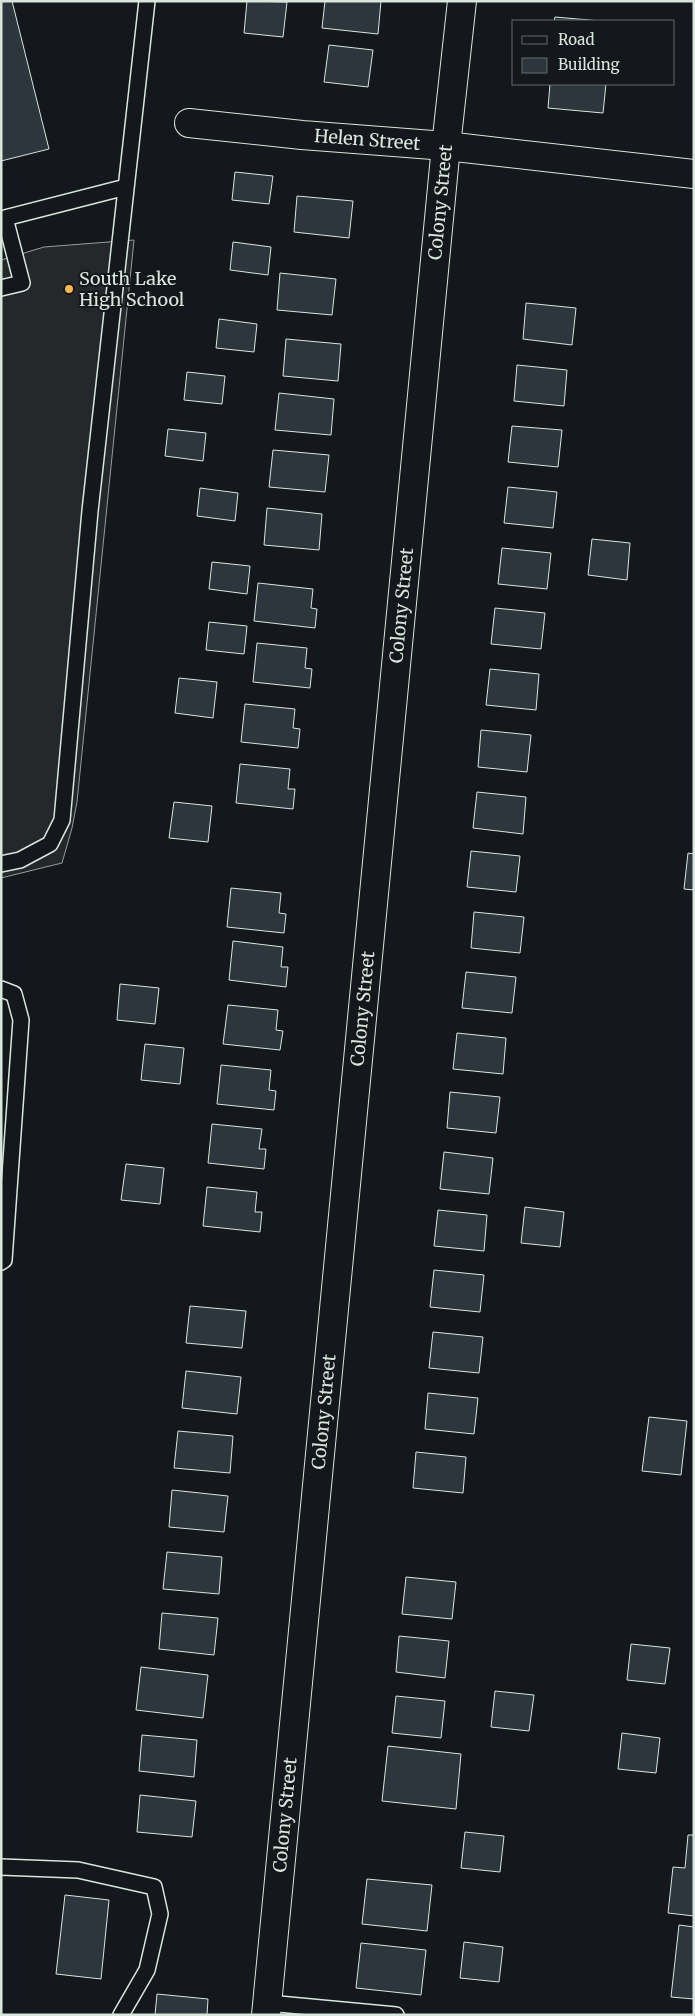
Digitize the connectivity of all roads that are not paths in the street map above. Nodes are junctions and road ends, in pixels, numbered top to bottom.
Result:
1 (146, 1) edge
2 (462, 1) edge
3 (189, 123) dead end
4 (446, 146) junction
5 (694, 174) edge
6 (126, 188) junction
7 (3, 218) edge
8 (1, 288) edge
9 (1, 864) edge
10 (1, 989) edge
11 (1, 1262) edge
12 (1, 1867) edge
13 (267, 2009) edge
14 (121, 2015) edge
15 (396, 2015) edge

1 - 6 lane
2 - 4 street, Colony Street
3 - 4 street, Helen Street
4 - 5 street, Helen Street
4 - 13 street, Colony Street
6 - 7 lane
6 - 9 lane
7 - 8 lane
10 - 11 lane
12 - 14 lane
13 - 15 lane

